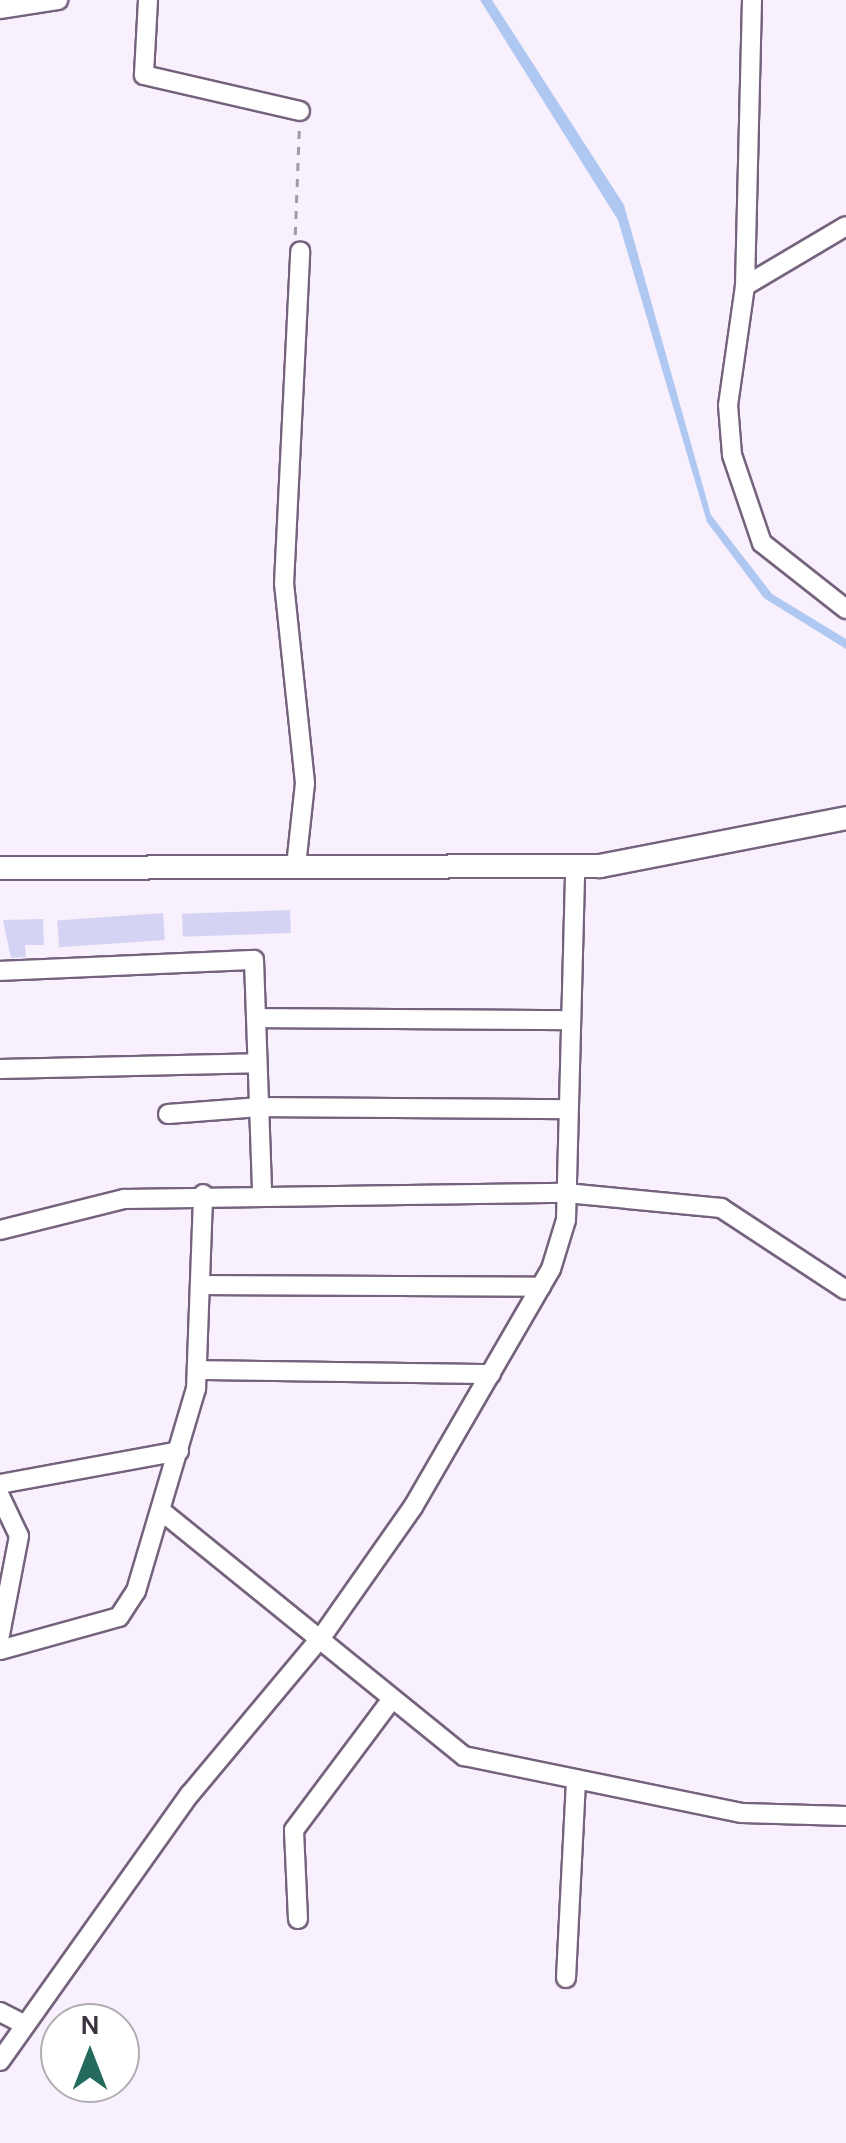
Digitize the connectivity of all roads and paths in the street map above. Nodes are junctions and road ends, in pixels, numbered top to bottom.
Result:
1 (58, 0) edge
2 (148, 0) edge
3 (752, 0) edge
4 (0, 9) edge
5 (300, 111) joint
6 (846, 226) edge
7 (300, 251) joint
8 (745, 286) junction
9 (846, 609) edge
10 (846, 818) edge
11 (296, 866) junction
12 (575, 866) junction
13 (0, 868) edge
14 (0, 970) edge
15 (256, 1018) junction
16 (569, 1020) junction
17 (258, 1063) junction
18 (0, 1069) edge
19 (260, 1106) junction
20 (566, 1109) junction
21 (168, 1114) dead end
22 (566, 1193) junction
23 (202, 1194) junction
24 (262, 1194) junction
25 (0, 1230) edge
26 (202, 1284) junction
27 (541, 1287) junction
28 (846, 1290) edge
29 (198, 1370) junction
30 (491, 1374) junction
31 (178, 1451) junction
32 (0, 1484) edge
33 (0, 1496) edge
34 (165, 1514) junction
35 (323, 1635) junction
36 (0, 1636) edge
37 (0, 1650) edge
38 (390, 1703) junction
39 (576, 1780) junction
40 (846, 1816) edge
41 (298, 1919) dead end
42 (566, 1978) dead end
43 (0, 2012) edge
44 (25, 2025) junction
45 (0, 2061) edge

1 - 4 street
2 - 5 street
3 - 8 street
5 - 7 path
6 - 8 street
7 - 11 street
8 - 9 street
10 - 12 street
11 - 12 street
11 - 13 street
12 - 16 street
14 - 15 street
15 - 16 street
15 - 17 street
16 - 20 street
17 - 18 street
17 - 19 street
19 - 20 street
19 - 21 street
19 - 24 street
20 - 22 street
22 - 24 street
22 - 27 street
22 - 28 street
23 - 24 street
23 - 25 street
23 - 26 street
26 - 27 street
26 - 29 street
27 - 30 street
29 - 30 street
29 - 31 street
30 - 35 street
31 - 32 street
31 - 34 street
33 - 36 street
34 - 35 street
34 - 37 street
35 - 38 street
35 - 44 street
38 - 39 street
38 - 41 street
39 - 40 street
39 - 42 street
43 - 44 street
44 - 45 street

